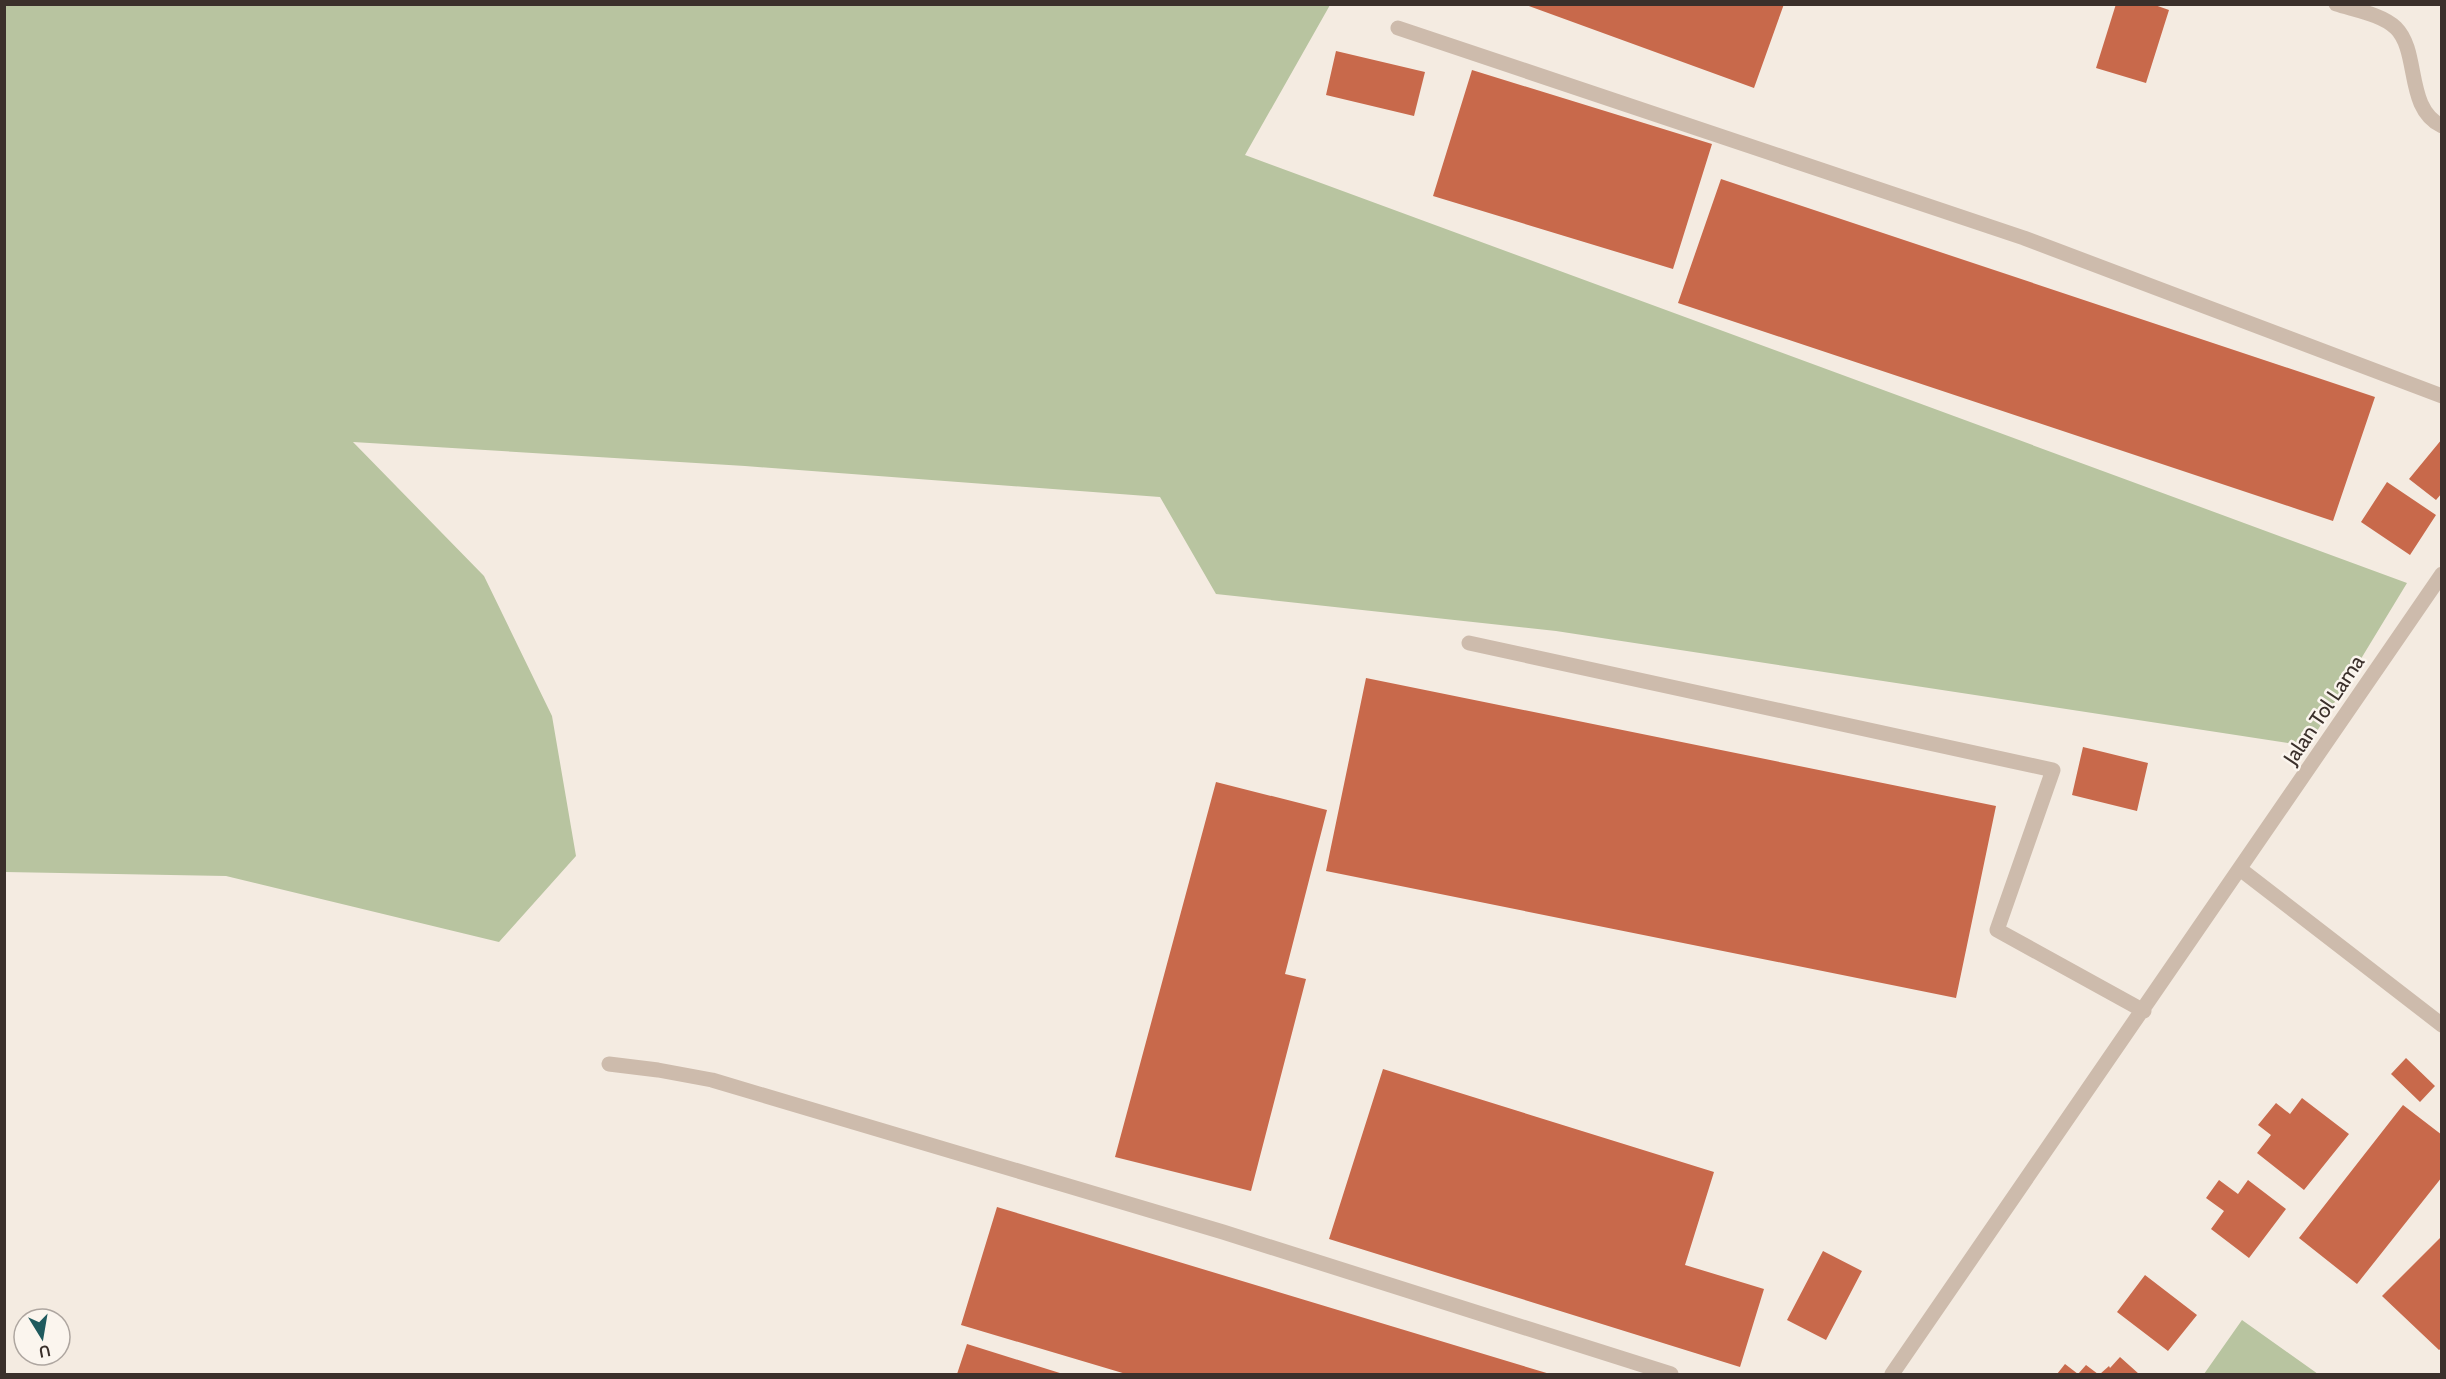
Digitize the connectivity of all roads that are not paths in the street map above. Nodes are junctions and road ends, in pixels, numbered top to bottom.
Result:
1 (2336, 4) edge
2 (1398, 28) dead end
3 (2442, 126) edge
4 (2442, 396) edge
5 (2442, 574) edge
6 (1469, 643) dead end
7 (2240, 869) junction
8 (2144, 1011) junction
9 (2442, 1024) edge
10 (609, 1064) dead end
11 (1645, 1370) edge
12 (1671, 1374) edge
13 (1892, 1374) edge

1 - 3 street
2 - 4 street
5 - 7 street, Jalan Tol Lama
6 - 8 street
7 - 8 street, Jalan Tol Lama
7 - 9 street
8 - 13 street, Jalan Tol Lama
10 - 11 street
11 - 12 street

